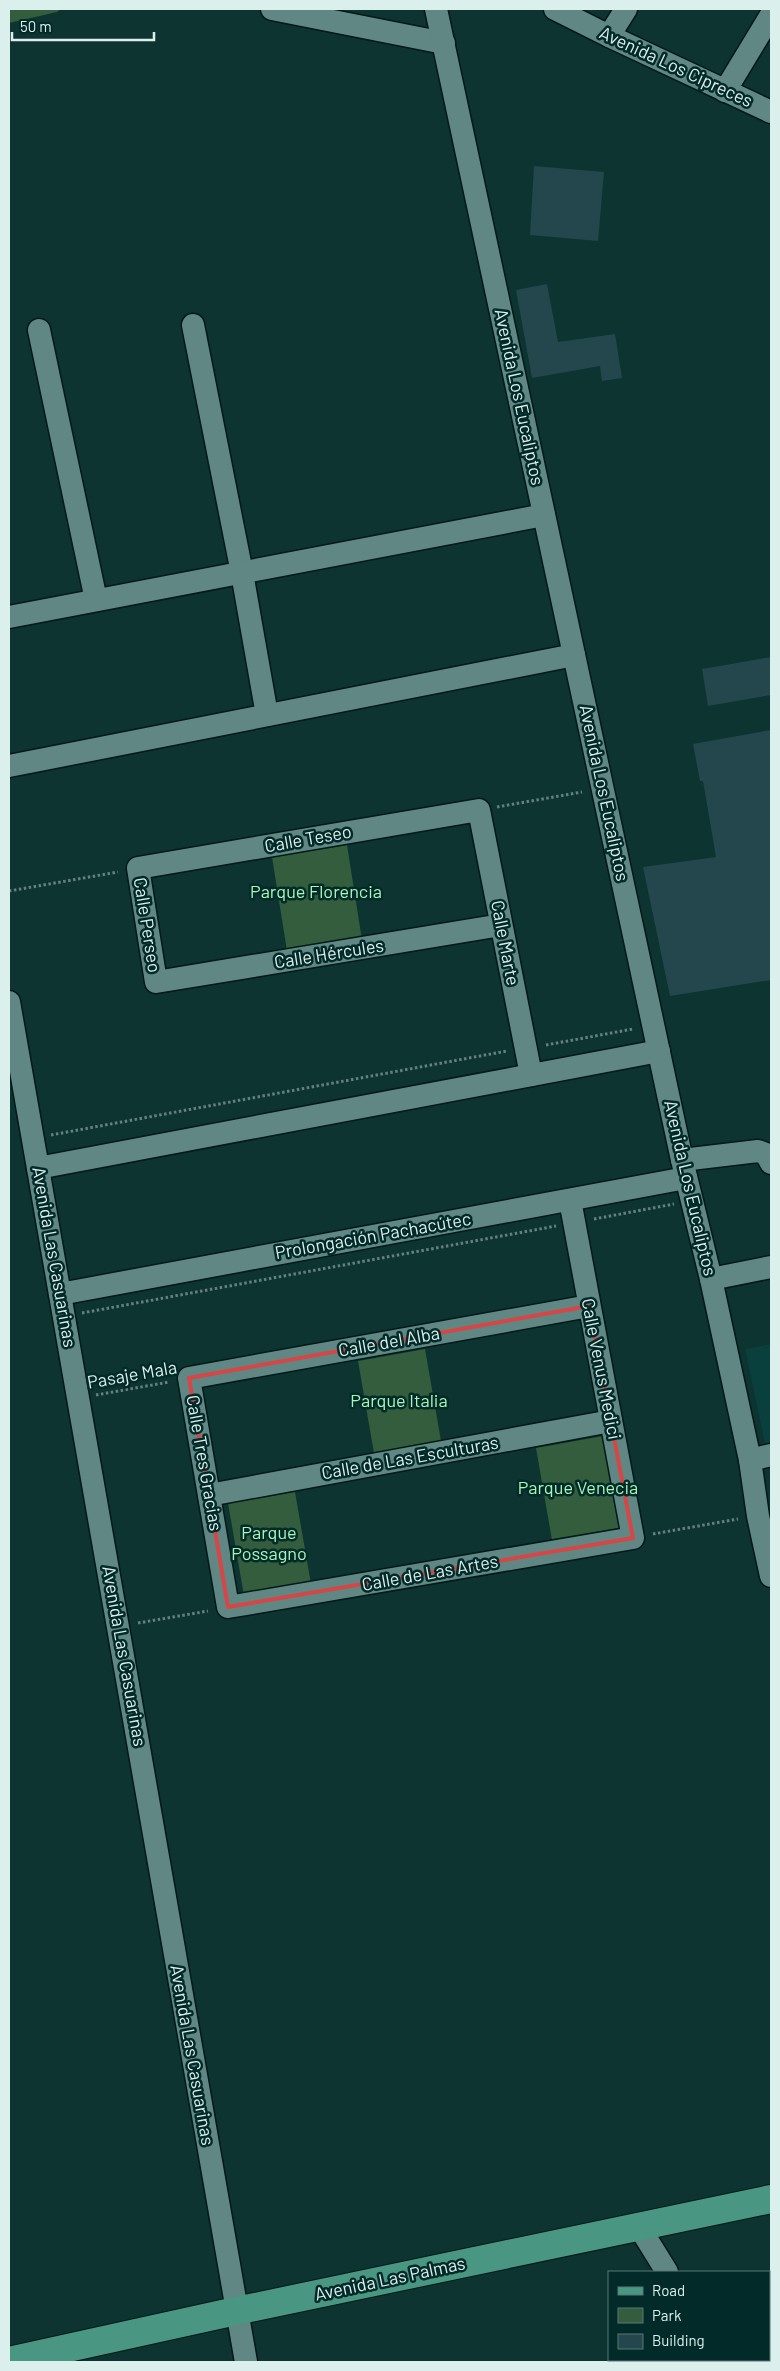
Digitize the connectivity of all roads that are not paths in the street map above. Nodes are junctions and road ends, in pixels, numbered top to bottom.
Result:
1 (272, 9) edge
2 (436, 9) edge
3 (555, 9) edge
4 (626, 9) edge
5 (771, 15) edge
6 (609, 36) junction
7 (444, 43) junction
8 (725, 91) junction
9 (771, 112) edge
10 (193, 325) dead end
11 (39, 330) dead end
12 (544, 515) junction
13 (242, 573) junction
14 (96, 600) junction
15 (9, 617) edge
16 (574, 655) junction
17 (267, 715) junction
18 (9, 766) edge
19 (478, 810) joint
20 (138, 868) joint
21 (501, 925) junction
22 (156, 982) joint
23 (9, 1002) edge
24 (659, 1051) junction
25 (531, 1075) junction
26 (771, 1163) edge
27 (38, 1168) junction
28 (684, 1169) junction
29 (570, 1200) junction
30 (771, 1267) edge
31 (711, 1279) junction
32 (60, 1294) junction
33 (590, 1306) junction
34 (189, 1378) joint
35 (611, 1421) junction
36 (761, 1457) edge
37 (209, 1495) junction
38 (633, 1538) joint
39 (771, 1576) edge
40 (228, 1608) joint
41 (771, 2199) edge
42 (638, 2226) junction
43 (666, 2271) edge
44 (236, 2311) junction
45 (9, 2361) edge
46 (246, 2362) edge

1 - 7 street
2 - 7 street, Avenida Los Eucaliptos
3 - 6 street, Avenida Los Cipreces
4 - 6 street
5 - 8 street
6 - 8 street, Avenida Los Cipreces
7 - 12 street, Avenida Los Eucaliptos
8 - 9 street, Avenida Los Cipreces
10 - 13 street
11 - 14 street
12 - 13 street
12 - 16 street, Avenida Los Eucaliptos
13 - 14 street
13 - 17 street
14 - 15 street
16 - 17 street
16 - 24 street, Avenida Los Eucaliptos
17 - 18 street
19 - 20 street, Calle Teseo
19 - 21 street, Calle Marte
20 - 22 street, Calle Perseo
21 - 22 street, Calle Hércules
21 - 25 street, Calle Marte
23 - 27 street, Avenida Las Casuarinas
24 - 25 street
24 - 28 street, Avenida Los Eucaliptos
25 - 27 street
26 - 28 street, Prolongación Pachacútec
27 - 32 street, Avenida Las Casuarinas
28 - 29 street, Prolongación Pachacútec
28 - 31 street, Avenida Los Eucaliptos
29 - 32 street, Prolongación Pachacútec
29 - 33 street, Calle Venus Medici
30 - 31 street
31 - 36 street, Avenida Los Eucaliptos
32 - 44 street, Avenida Las Casuarinas
33 - 34 street, Calle del Alba
33 - 35 street, Calle Venus Medici
34 - 37 street, Calle Tres Gracias
35 - 37 street, Calle de Las Esculturas
35 - 38 street, Calle Venus Medici
36 - 39 street, Avenida Los Eucaliptos
37 - 40 street, Calle Tres Gracias
38 - 40 street, Calle de Las Artes
41 - 42 main road, Avenida Las Palmas
42 - 43 street
42 - 44 main road, Avenida Las Palmas
44 - 45 main road, Avenida Las Palmas
44 - 46 street, Avenida Las Casuarinas

